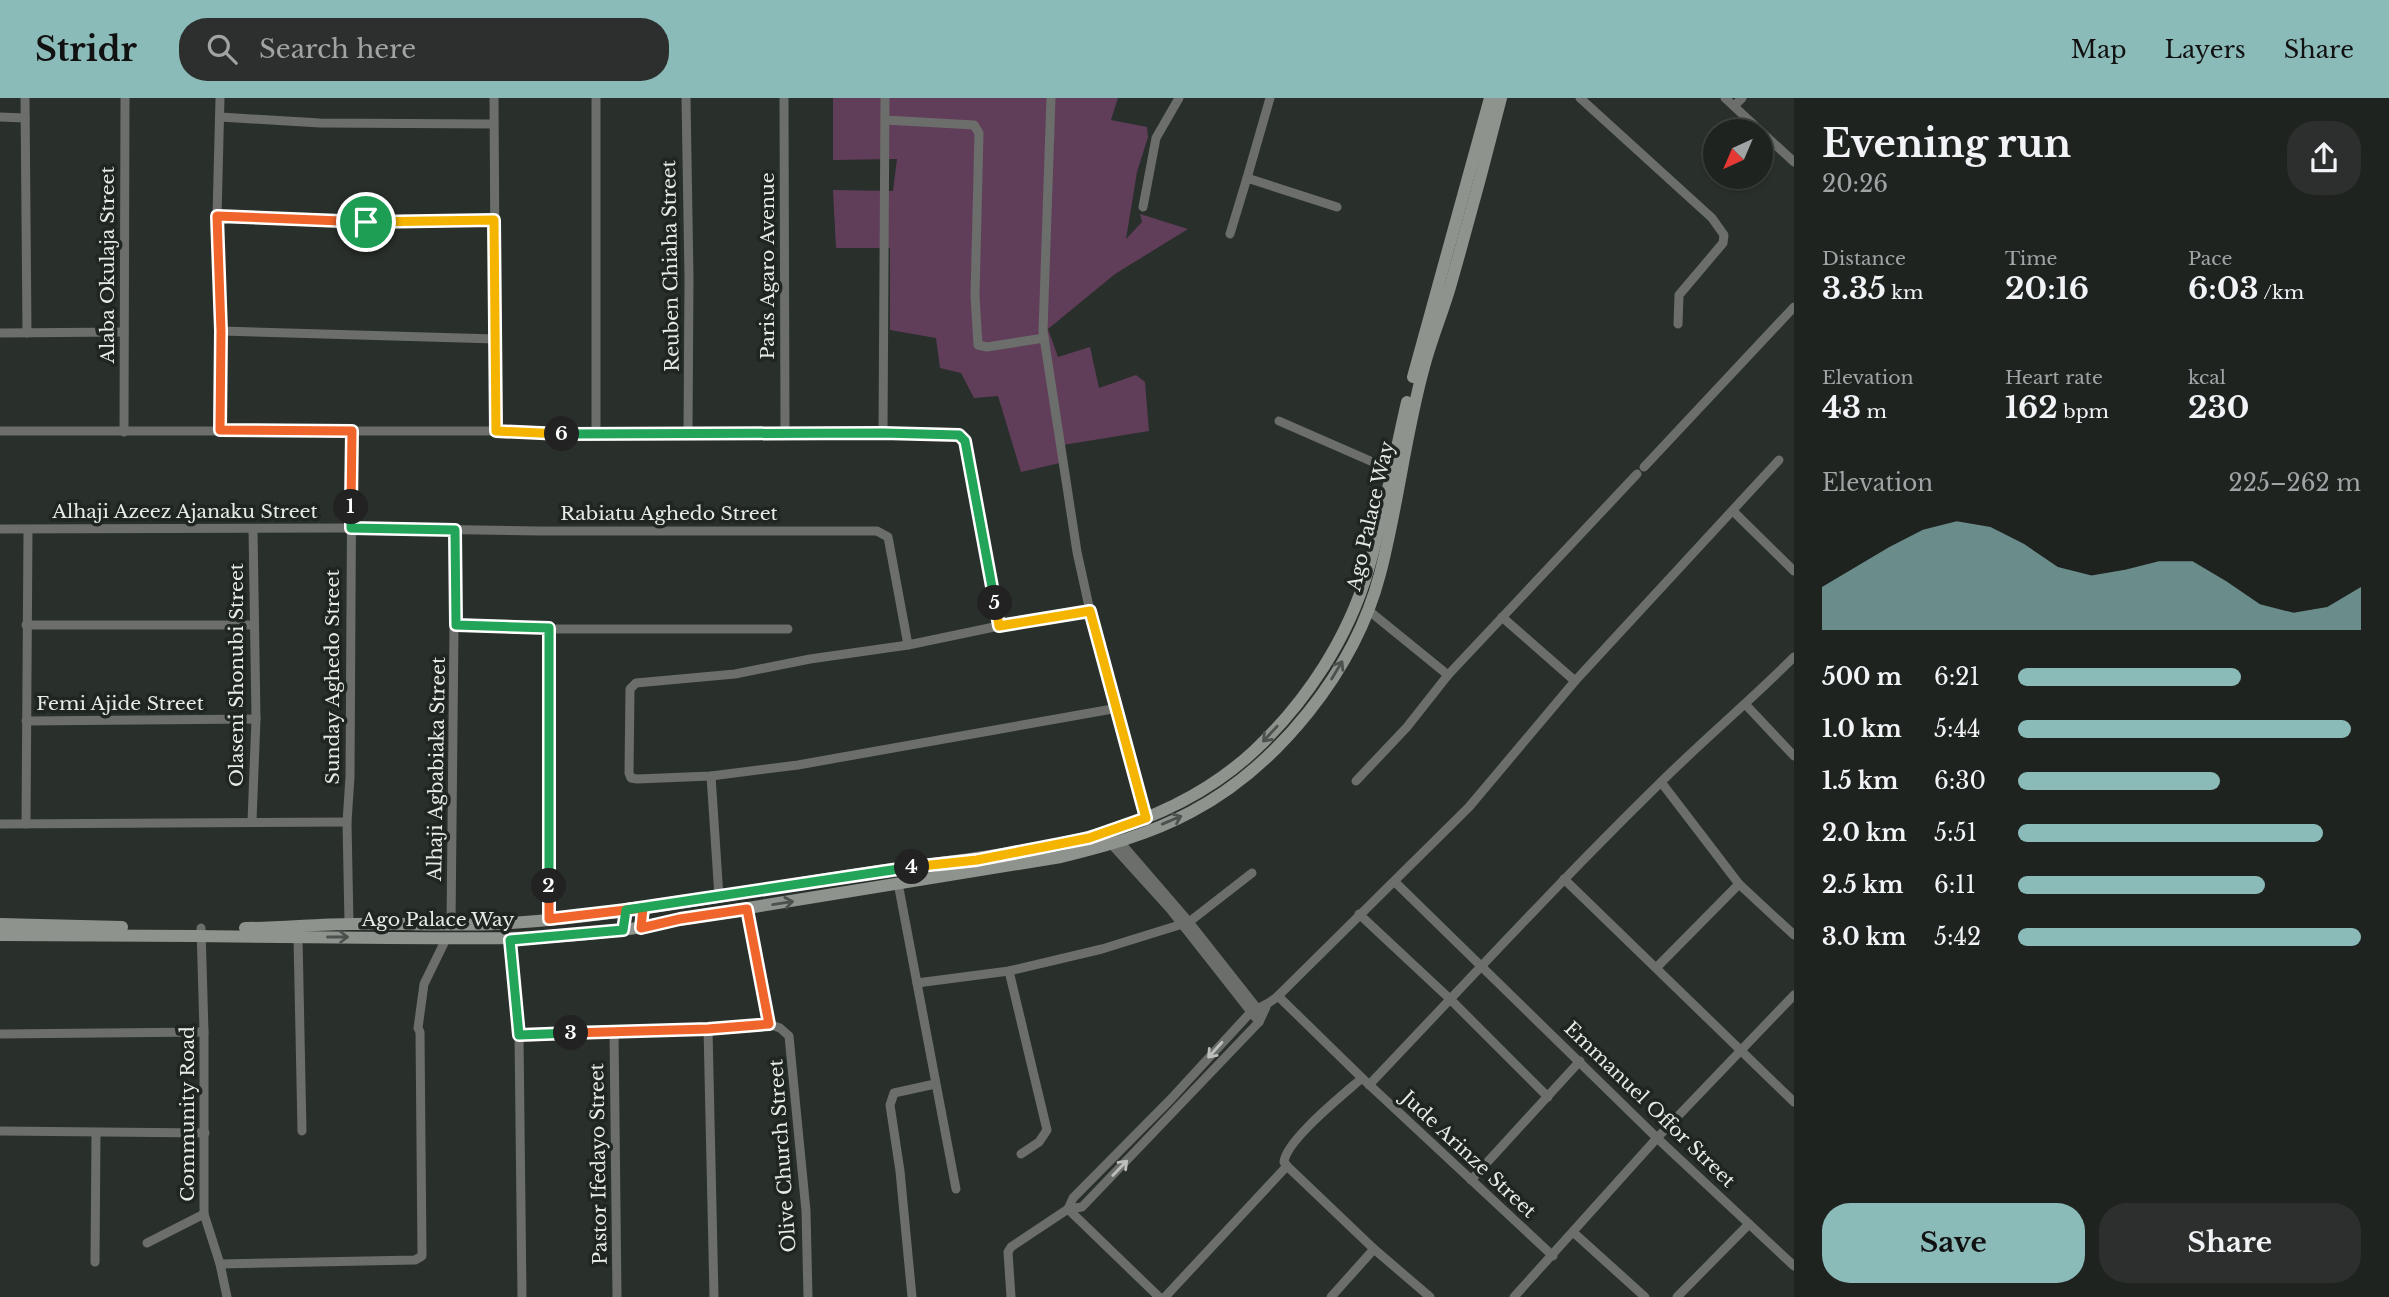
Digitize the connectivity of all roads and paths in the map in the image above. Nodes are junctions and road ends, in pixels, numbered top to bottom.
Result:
1 (25, 98) edge
2 (125, 98) edge
3 (220, 98) edge
4 (494, 98) edge
5 (596, 98) edge
6 (685, 98) edge
7 (784, 98) edge
8 (885, 98) edge
9 (1051, 98) edge
10 (1179, 98) edge
11 (1270, 98) edge
12 (1490, 98) edge
13 (1501, 98) edge
14 (1580, 98) edge
15 (1725, 98) edge
16 (1742, 98) edge
17 (1734, 106) junction
18 (0, 117) edge
19 (220, 117) junction
20 (25, 118) junction
21 (885, 120) junction
22 (493, 124) junction
23 (1794, 162) edge
24 (1247, 178) junction
25 (1143, 207) dead end
26 (1337, 207) dead end
27 (217, 216) junction
28 (494, 220) junction
29 (1230, 234) dead end
30 (1794, 307) edge
31 (1678, 324) dead end
32 (221, 331) junction
33 (124, 332) junction
34 (0, 333) edge
35 (27, 333) junction
36 (1044, 338) junction
37 (496, 339) junction
38 (1279, 421) dead end
39 (220, 430) junction
40 (0, 431) edge
41 (352, 431) junction
42 (496, 431) junction
43 (124, 432) junction
44 (688, 433) junction
45 (883, 433) junction
46 (596, 434) junction
47 (785, 434) junction
48 (1779, 460) dead end
49 (1391, 470) junction
50 (1733, 511) junction
51 (351, 528) junction
52 (0, 529) edge
53 (253, 529) junction
54 (28, 530) junction
55 (455, 530) junction
56 (1794, 571) edge
57 (1368, 610) junction
58 (1090, 611) junction
59 (1502, 617) junction
60 (26, 625) junction
61 (254, 625) junction
62 (456, 625) junction
63 (999, 626) junction
64 (549, 628) junction
65 (788, 629) dead end
66 (908, 645) junction
67 (1794, 657) edge
68 (1448, 675) junction
69 (1575, 681) junction
70 (1746, 705) junction
71 (1118, 708) junction
72 (256, 719) junction
73 (26, 721) junction
74 (1794, 756) edge
75 (712, 776) junction
76 (1356, 781) dead end
77 (1661, 782) junction
78 (1146, 818) junction
79 (252, 821) junction
80 (347, 822) junction
81 (0, 824) edge
82 (26, 824) junction
83 (1116, 844) junction
84 (1252, 873) dead end
85 (1564, 879) junction
86 (1395, 882) junction
87 (898, 883) junction
88 (1739, 884) junction
89 (719, 897) junction
90 (643, 908) junction
91 (747, 909) junction
92 (626, 910) junction
93 (1359, 914) junction
94 (549, 919) junction
95 (349, 923) junction
96 (1185, 923) junction
97 (0, 924) edge
98 (451, 925) junction
99 (641, 928) junction
100 (623, 930) junction
101 (201, 932) junction
102 (1794, 934) edge
103 (0, 935) edge
104 (298, 937) junction
105 (446, 939) junction
106 (510, 940) junction
107 (1481, 967) junction
108 (1657, 967) junction
109 (1009, 971) junction
110 (917, 983) junction
111 (1794, 995) edge
112 (1278, 996) junction
113 (1450, 999) junction
114 (1259, 1013) junction
115 (769, 1024) junction
116 (708, 1029) junction
117 (614, 1031) junction
118 (204, 1032) junction
119 (0, 1034) edge
120 (519, 1035) junction
121 (1740, 1049) junction
122 (1580, 1061) junction
123 (1366, 1081) junction
124 (935, 1084) junction
125 (1548, 1097) junction
126 (1794, 1102) edge
127 (0, 1131) edge
128 (302, 1131) dead end
129 (96, 1133) junction
130 (205, 1133) junction
131 (1657, 1138) junction
132 (1021, 1154) dead end
133 (1287, 1166) junction
134 (1471, 1180) junction
135 (956, 1189) dead end
136 (1068, 1209) junction
137 (204, 1214) junction
138 (1749, 1224) junction
139 (1573, 1232) junction
140 (147, 1243) dead end
141 (1374, 1249) junction
142 (1553, 1256) junction
143 (95, 1262) dead end
144 (220, 1264) junction
145 (1794, 1266) edge
146 (227, 1297) edge
147 (522, 1297) edge
148 (617, 1297) edge
149 (714, 1297) edge
150 (808, 1297) edge
151 (912, 1297) edge
152 (1011, 1297) edge
153 (1159, 1297) edge
154 (1165, 1297) edge
155 (1331, 1297) edge
156 (1430, 1297) edge
157 (1514, 1297) edge
158 (1645, 1297) edge
159 (1676, 1297) edge

1 - 20 street
2 - 33 street, Alaba Okulaja Street
3 - 19 street
4 - 22 street
5 - 46 street
6 - 44 street, Reuben Chiaha Street
7 - 47 street, Paris Agaro Avenue
8 - 21 street
9 - 36 street
10 - 25 street
11 - 24 street
12 - 49 main road, Ago Palace Way
13 - 57 main road, Ago Palace Way
14 - 31 street
15 - 17 street
16 - 17 street
17 - 23 street
18 - 20 street
19 - 22 street
19 - 27 street
20 - 35 street
21 - 36 street
21 - 45 street
22 - 28 street
24 - 26 street
24 - 29 street
27 - 28 street
27 - 32 street
28 - 37 street
30 - 59 street
32 - 37 street
32 - 39 street
33 - 35 street
33 - 43 street, Alaba Okulaja Street
34 - 35 street
36 - 58 street
37 - 42 street
38 - 49 street
39 - 41 street
39 - 43 street
40 - 43 street
41 - 42 street
41 - 51 street, Sunday Aghedo Street
42 - 46 street
44 - 46 street
44 - 47 street
45 - 47 street
45 - 63 street
48 - 50 street
49 -> 78 main road, Ago Palace Way
50 - 56 street
50 - 69 street
51 - 53 street, Alhaji Azeez Ajanaku Street
51 - 55 street, Alhaji Azeez Ajanaku Street
51 - 80 street, Sunday Aghedo Street
52 - 54 street, Alhaji Azeez Ajanaku Street
53 - 54 street, Alhaji Azeez Ajanaku Street
53 - 61 street, Olaseni Shonubi Street
54 - 60 street
55 - 62 street, Alhaji Agbabiaka Street
55 - 66 street, Rabiatu Aghedo Street
57 - 68 street
83 -> 57 main road, Ago Palace Way
58 - 63 street
58 - 71 street
59 - 68 street
59 - 69 street
60 - 61 street
60 - 73 street
61 - 72 street, Olaseni Shonubi Street
62 - 64 street
62 - 98 street, Alhaji Agbabiaka Street
63 - 66 street
64 - 65 street
64 - 94 street
66 - 75 street
67 - 70 street
68 - 76 street
69 - 86 street
70 - 74 street
70 - 77 street
71 - 75 street
71 - 78 street
72 - 73 street, Femi Ajide Street
72 - 79 street, Olaseni Shonubi Street
73 - 82 street
75 - 89 street
77 - 85 street
77 - 88 street
78 - 89 main road, Ago Palace Way
79 - 80 street
79 - 82 street
80 - 95 street, Sunday Aghedo Street
81 - 82 street
83 - 87 main road, Ago Palace Way
83 - 96 street
84 - 96 street
85 - 107 street
85 - 108 street
86 - 93 street
86 - 107 street, Emmanuel Offor Street
91 -> 87 main road, Ago Palace Way
87 - 110 street
88 - 102 street
88 - 108 street
89 - 90 main road, Ago Palace Way
90 - 92 main road, Ago Palace Way
90 - 99 main road
91 - 99 main road, Ago Palace Way
91 - 115 street
92 - 94 main road, Ago Palace Way
92 - 100 main road
93 - 112 street
93 - 113 street
94 - 98 main road, Ago Palace Way
95 - 98 main road, Ago Palace Way
95 - 101 main road, Ago Palace Way
96 - 109 street
96 - 114 street
97 - 101 main road, Ago Palace Way
99 - 100 main road, Ago Palace Way
100 - 106 main road, Ago Palace Way
101 - 103 main road, Ago Palace Way
101 - 104 main road, Ago Palace Way
101 - 118 street, Community Road
104 -> 105 main road, Ago Palace Way
104 - 128 street
105 - 106 main road, Ago Palace Way
105 - 144 street
106 - 120 street
107 - 113 street
107 - 122 street, Emmanuel Offor Street
108 - 121 street
109 - 110 street
109 - 132 street
110 - 124 street
111 - 121 street
112 - 114 street
112 - 123 street, Jude Arinze Street
113 - 123 street
113 - 125 street
114 - 136 street
115 - 116 street
115 - 150 street, Olive Church Street
116 - 117 street
116 - 149 street
117 - 120 street
117 - 148 street, Pastor Ifedayo Street
118 - 119 street
118 - 130 street, Community Road
120 - 147 street
121 - 126 street
121 - 131 street
122 - 125 street
122 - 131 street, Emmanuel Offor Street
123 - 133 street
123 - 134 street, Jude Arinze Street
124 - 135 street
124 - 151 street
125 - 134 street
127 - 129 street
129 - 130 street
129 - 143 street
130 - 137 street, Community Road
131 - 138 street, Emmanuel Offor Street
131 - 139 street
133 - 141 street
133 - 154 street
134 - 142 street, Jude Arinze Street
136 - 152 street
136 - 153 street
137 - 140 street
137 - 144 street, Community Road
138 - 145 street, Emmanuel Offor Street
138 - 159 street
139 - 142 street
139 - 158 street
141 - 155 street
141 - 156 street
142 - 157 street
144 - 146 street, Community Road

